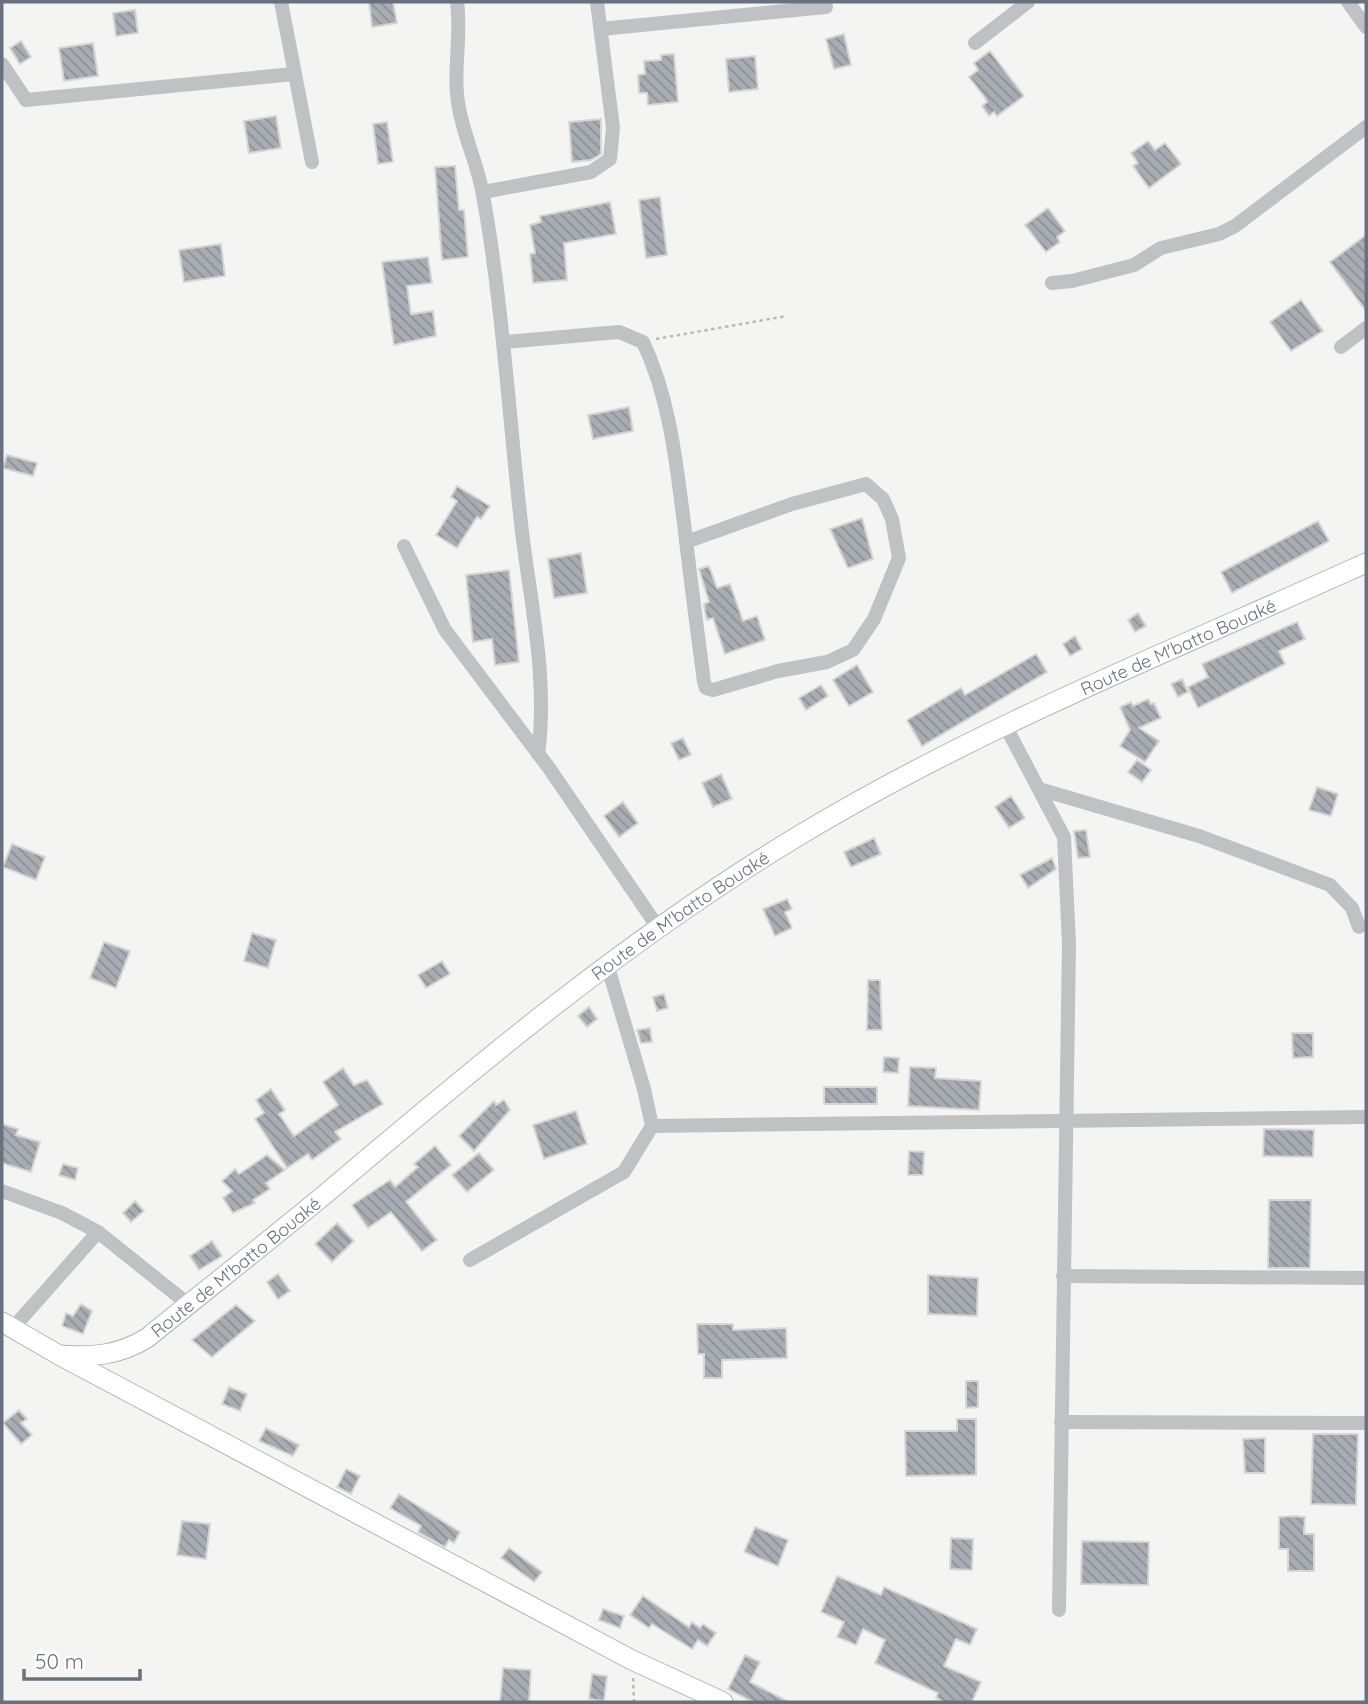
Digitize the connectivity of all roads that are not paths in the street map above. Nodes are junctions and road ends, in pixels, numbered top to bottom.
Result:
1 (281, 2) edge
2 (457, 2) edge
3 (597, 2) edge
4 (1028, 2) edge
5 (1348, 2) edge
6 (826, 7) dead end
7 (1366, 27) edge
8 (601, 29) junction
9 (975, 43) dead end
10 (2, 64) edge
11 (293, 74) junction
12 (1366, 127) edge
13 (312, 162) dead end
14 (483, 192) junction
15 (1052, 283) dead end
16 (1366, 327) edge
17 (505, 342) junction
18 (1340, 347) dead end
19 (686, 542) junction
20 (404, 545) dead end
21 (1366, 563) edge
22 (1006, 727) junction
23 (538, 754) junction
24 (1039, 789) junction
25 (657, 926) junction
26 (1359, 927) dead end
27 (607, 964) junction
28 (1366, 1118) edge
29 (1066, 1120) junction
30 (652, 1126) junction
31 (2, 1191) edge
32 (98, 1232) junction
33 (470, 1259) dead end
34 (1063, 1276) junction
35 (1366, 1278) edge
36 (188, 1304) junction
37 (7, 1325) edge
38 (59, 1355) junction
39 (1061, 1422) junction
40 (1366, 1423) edge
41 (1059, 1610) dead end
42 (723, 1702) edge

1 - 11 street
2 - 14 street
3 - 8 street
4 - 9 street
5 - 7 street
6 - 8 street
8 - 14 street
10 - 11 street
11 - 13 street
12 - 15 street
14 - 17 street
16 - 18 street
17 - 19 street
17 - 23 street
19 - 19 street
20 - 23 street
21 - 22 street, Route de M'batto Bouaké
22 - 24 street
22 - 25 street, Route de M'batto Bouaké
23 - 25 street
24 - 26 street
24 - 29 street
25 - 27 street, Route de M'batto Bouaké
27 - 30 street
27 - 36 street, Route de M'batto Bouaké
28 - 29 street
29 - 30 street
29 - 34 street
30 - 33 street
31 - 32 street
32 - 36 street
32 - 37 street
34 - 35 street
34 - 39 street
36 - 38 street, Route de M'batto Bouaké
37 - 38 street
38 - 42 street
39 - 40 street
39 - 41 street

